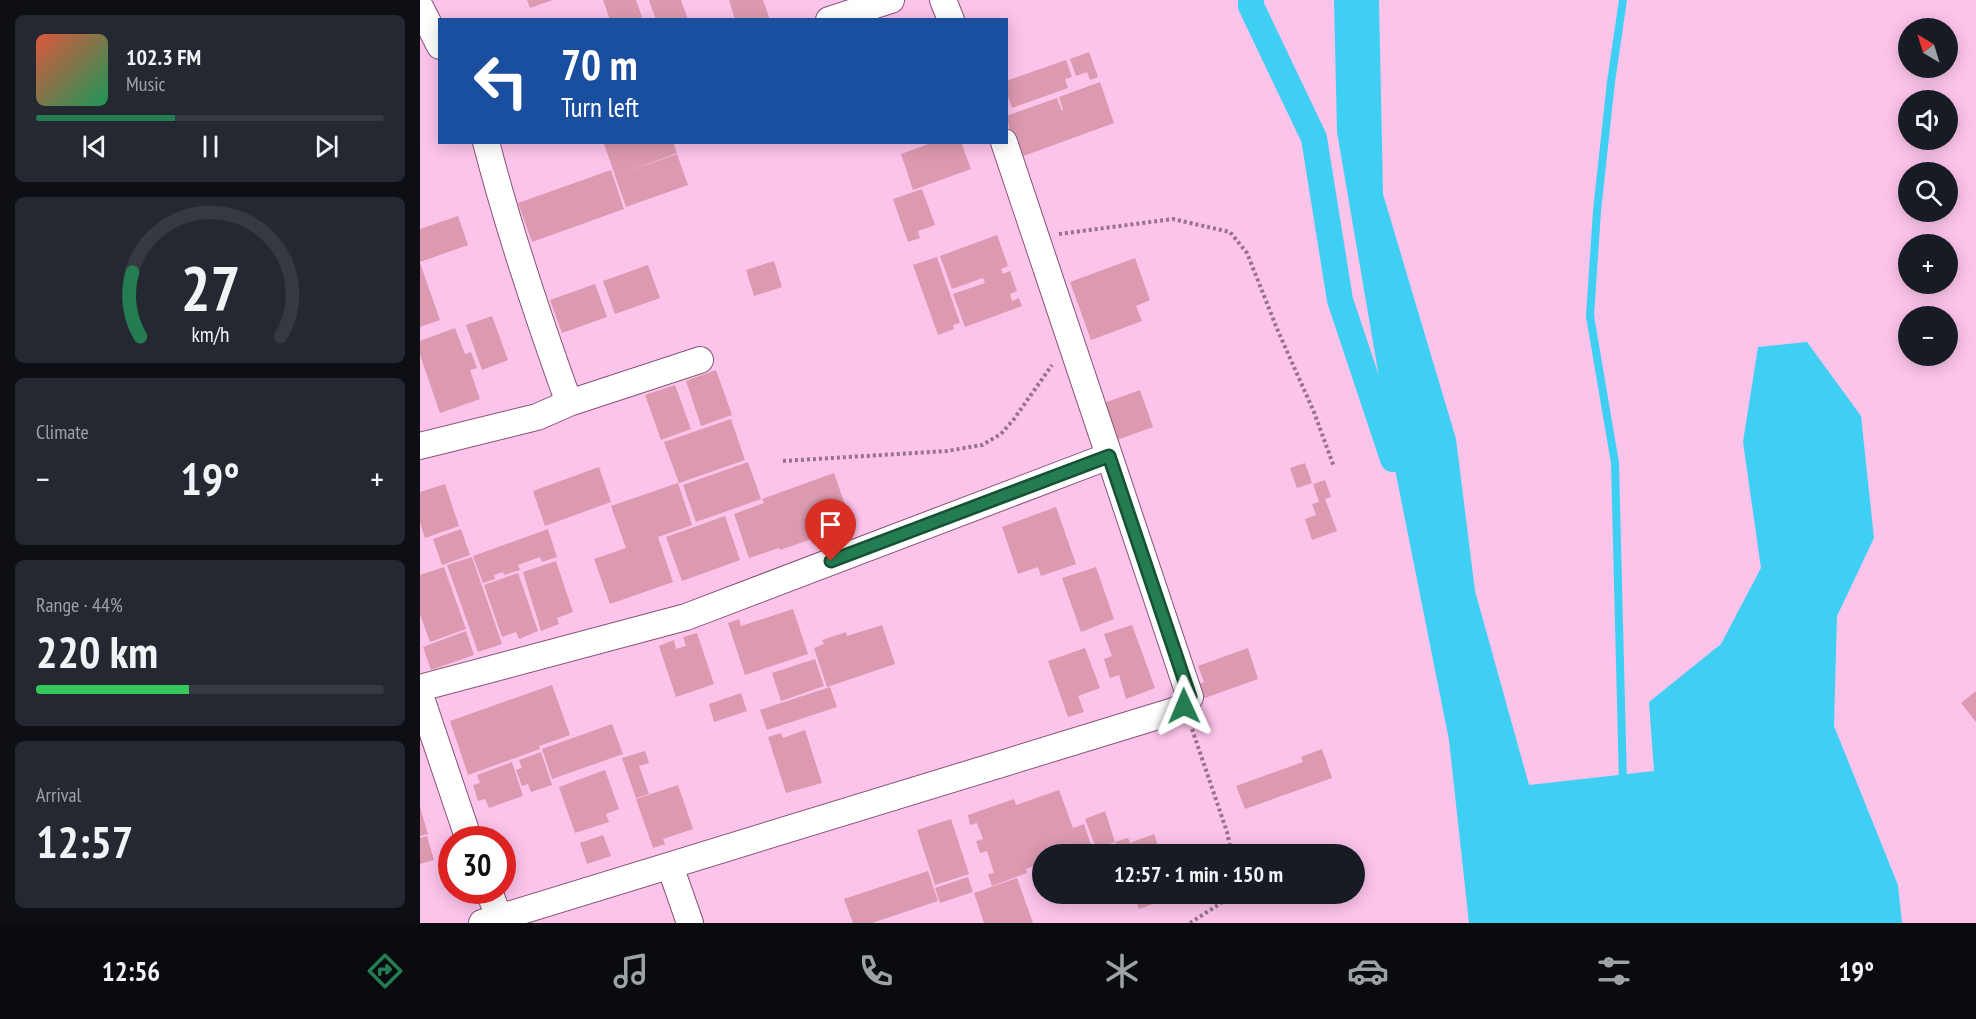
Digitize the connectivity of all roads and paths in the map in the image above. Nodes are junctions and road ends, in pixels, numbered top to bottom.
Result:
1 (891, 0) edge
2 (942, 0) edge
3 (420, 7) edge
4 (835, 18) edge
5 (950, 18) edge
6 (438, 42) edge
7 (487, 144) edge
8 (1005, 144) edge
9 (1035, 238) junction
10 (1070, 340) junction
11 (700, 360) dead end
12 (569, 403) junction
13 (420, 446) edge
14 (1109, 456) junction
15 (783, 461) dead end
16 (1334, 467) dead end
17 (420, 688) edge
18 (420, 696) edge
19 (1184, 706) junction
20 (465, 826) edge
21 (1230, 844) edge
22 (670, 866) junction
23 (491, 904) edge
24 (1219, 904) edge
25 (494, 921) edge
26 (690, 923) edge
27 (1190, 923) edge

1 - 4 street
2 - 5 street
3 - 6 street
7 - 12 street
8 - 9 street
9 - 10 street
9 - 16 path
10 - 14 street
10 - 15 path
11 - 12 street
12 - 13 street
14 - 17 street
14 - 19 street
18 - 20 street
19 - 21 path
19 - 22 street
22 - 25 street
22 - 26 street
23 - 25 street
24 - 27 path

